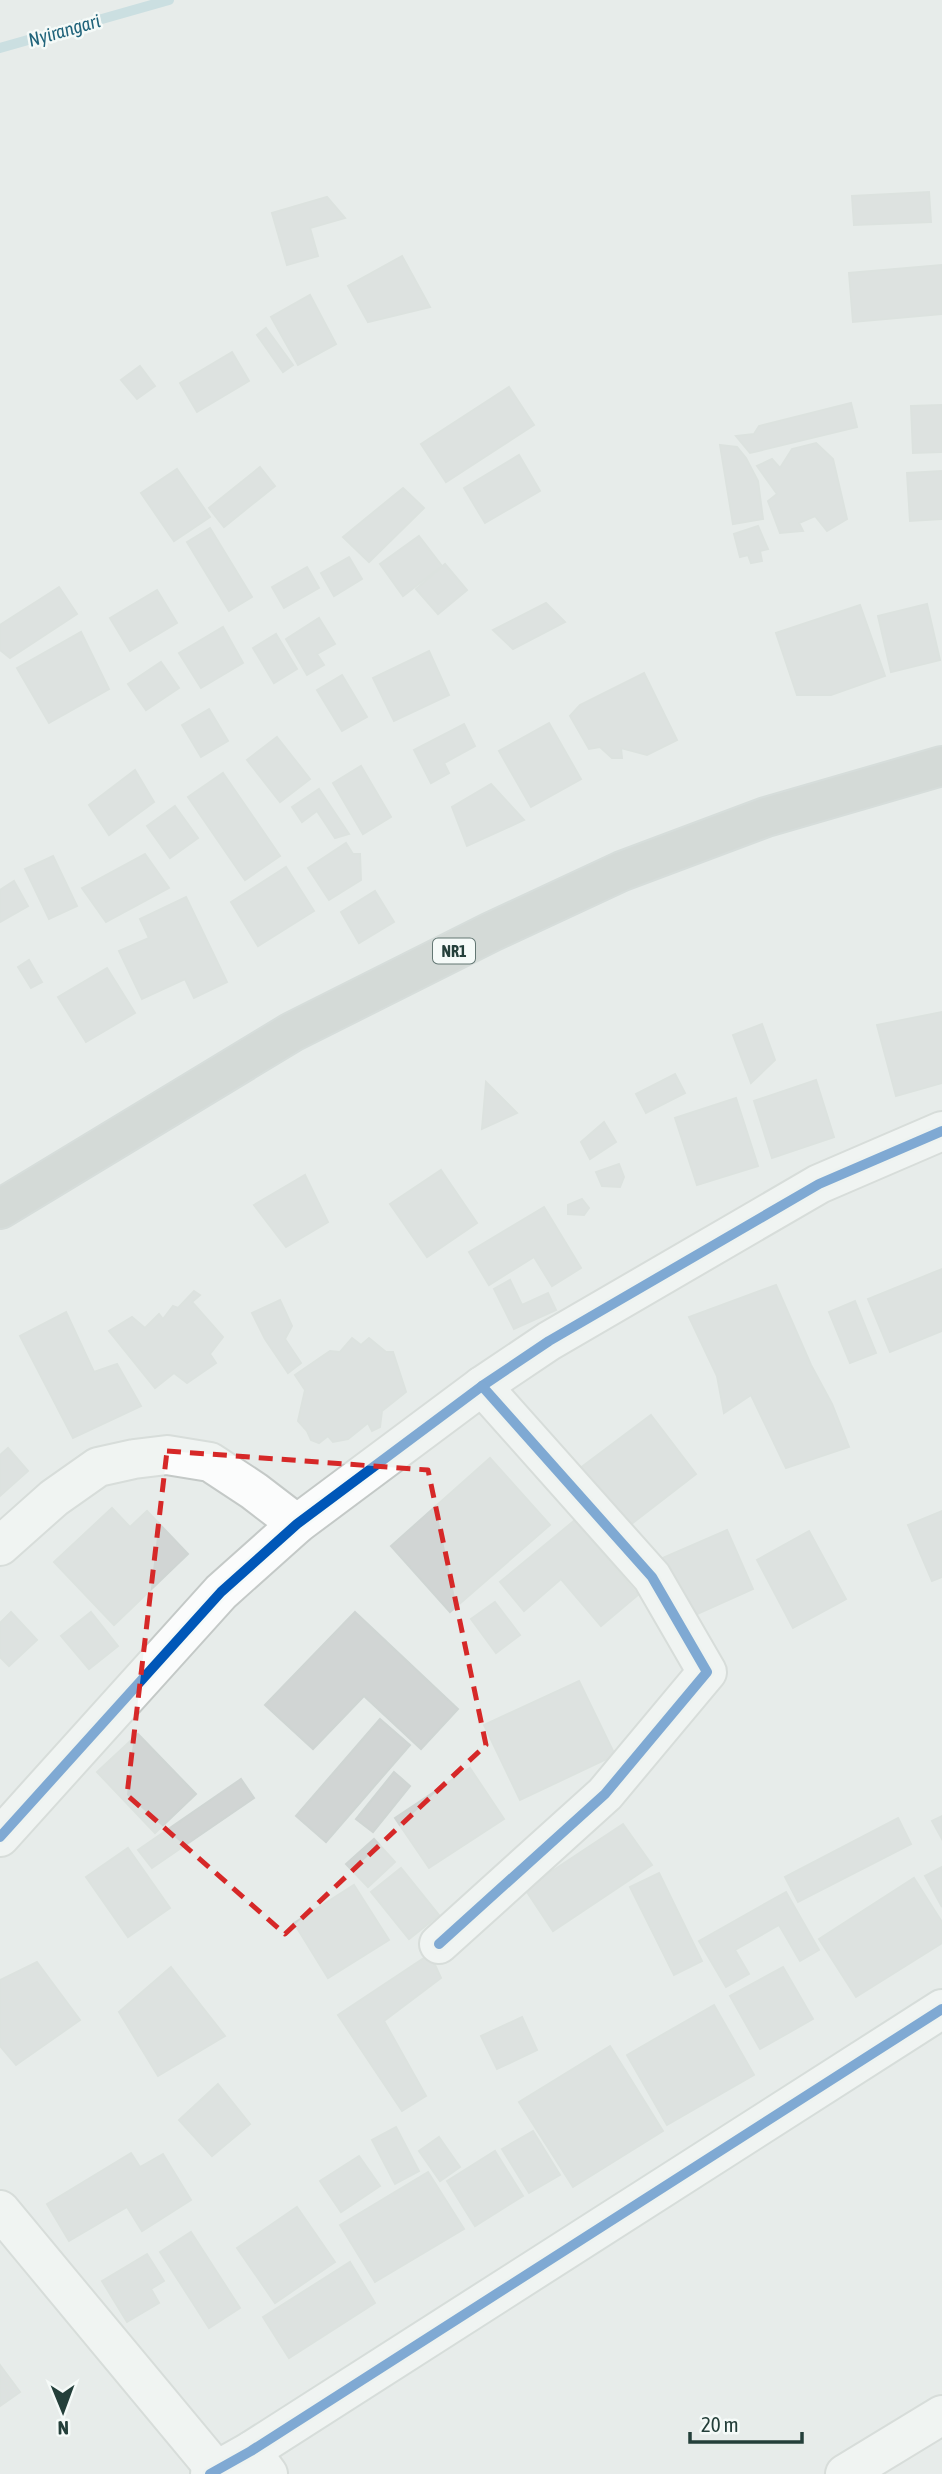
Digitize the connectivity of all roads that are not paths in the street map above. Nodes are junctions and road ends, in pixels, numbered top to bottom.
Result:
1 (942, 766) edge
2 (942, 1131) edge
3 (0, 1209) edge
4 (482, 1387) junction
5 (297, 1524) junction
6 (0, 1546) edge
7 (0, 1837) edge
8 (439, 1944) dead end
9 (942, 2009) edge
10 (0, 2210) edge
11 (942, 2415) edge
12 (259, 2463) edge
13 (213, 2472) edge
14 (845, 2474) edge

1 - 3 highway, NR1
2 - 4 street
4 - 5 street
4 - 8 street
5 - 6 street
5 - 7 street
9 - 12 street
10 - 13 street
11 - 14 street
12 - 13 street

